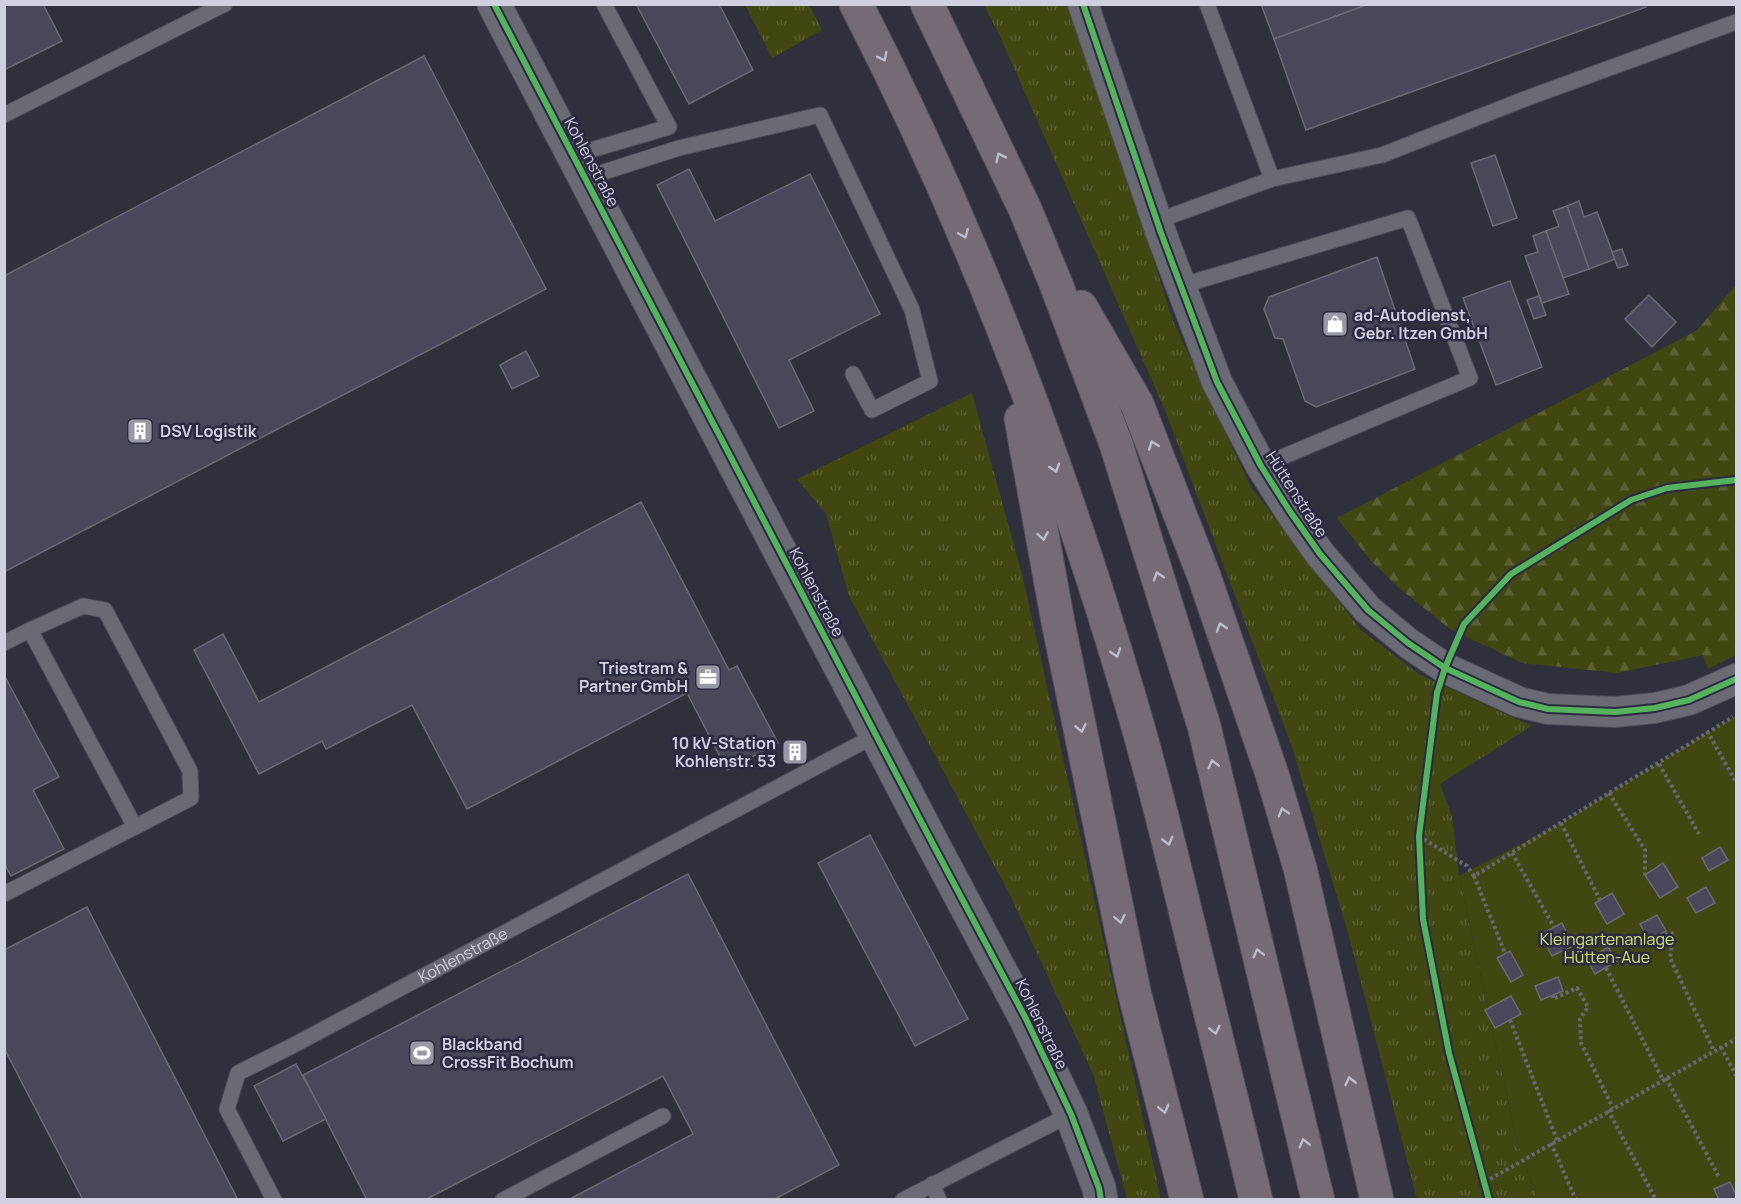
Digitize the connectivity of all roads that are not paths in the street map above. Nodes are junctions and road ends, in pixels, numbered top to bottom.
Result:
1 (225, 4) edge
2 (494, 4) edge
3 (604, 4) edge
4 (856, 4) edge
5 (927, 4) edge
6 (1083, 4) edge
7 (1207, 4) edge
8 (1737, 22) edge
9 (4, 114) edge
10 (579, 166) junction
11 (1272, 179) junction
12 (1025, 209) junction
13 (1157, 221) junction
14 (1180, 286) junction
15 (1006, 334) junction
16 (853, 374) dead end
17 (1261, 465) junction
18 (30, 630) junction
19 (4, 643) edge
20 (1737, 679) edge
21 (876, 735) junction
22 (135, 827) junction
23 (4, 894) edge
24 (1071, 1114) junction
25 (663, 1116) dead end
26 (932, 1184) junction
27 (274, 1200) edge
28 (503, 1200) edge
29 (903, 1200) edge
30 (939, 1200) edge
31 (1101, 1200) edge
32 (1186, 1200) edge
33 (1256, 1200) edge
34 (1318, 1200) edge
35 (1377, 1200) edge

1 - 9 lane
2 - 10 street, Kohlenstraße
3 - 10 lane
4 -> 15 highway
12 -> 5 highway
6 - 13 street, Hüttenstraße
7 - 11 lane
8 - 11 lane
10 - 16 lane
10 - 21 street, Kohlenstraße
11 - 13 lane
34 -> 12 highway
35 -> 12 highway
13 - 14 street, Hüttenstraße
14 - 17 street, Hüttenstraße
14 - 17 lane
15 -> 32 highway
15 -> 33 highway
17 - 20 street, Hüttenstraße
18 - 19 lane
18 - 22 lane
18 - 22 lane
21 - 24 street, Kohlenstraße
21 - 27 lane, Kohlenstraße
22 - 23 lane
24 - 26 lane
24 - 31 street, Kohlenstraße
25 - 28 lane
26 - 29 lane
26 - 30 lane

